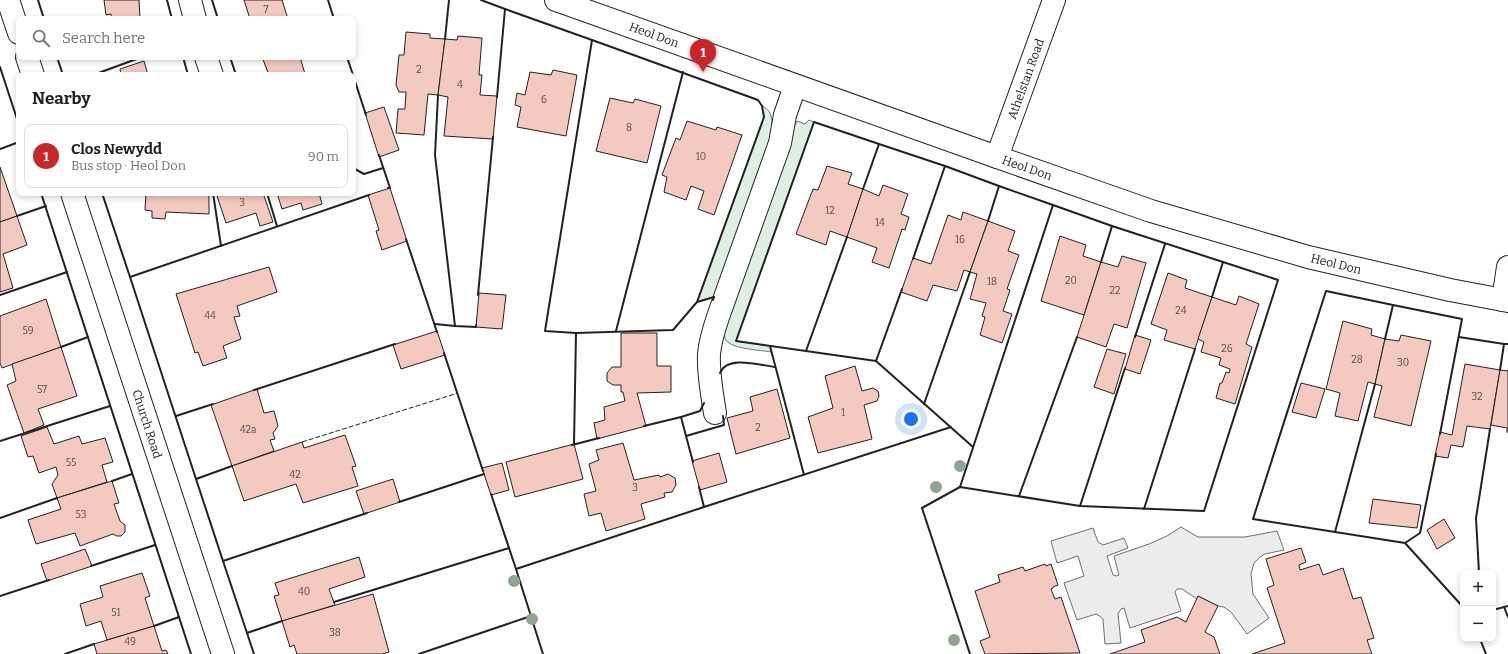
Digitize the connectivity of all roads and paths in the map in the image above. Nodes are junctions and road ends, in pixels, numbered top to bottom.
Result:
1 (8, 0) edge
2 (190, 0) edge
3 (556, 0) edge
4 (1054, 0) edge
5 (194, 16) edge
6 (16, 24) edge
7 (28, 60) edge
8 (207, 60) edge
9 (32, 72) edge
10 (211, 72) edge
11 (795, 86) junction
12 (997, 158) junction
13 (73, 196) edge
14 (1508, 267) edge
15 (1505, 300) edge
16 (714, 413) dead end
17 (223, 654) edge

1 - 6 street
2 - 5 street
3 - 11 street, Heol Don
4 - 12 street, Athelstan Road
7 - 9 street
8 - 10 street
11 - 12 street, Heol Don
11 - 16 street
12 - 15 street, Heol Don
13 - 17 street, Church Road
14 - 15 street

